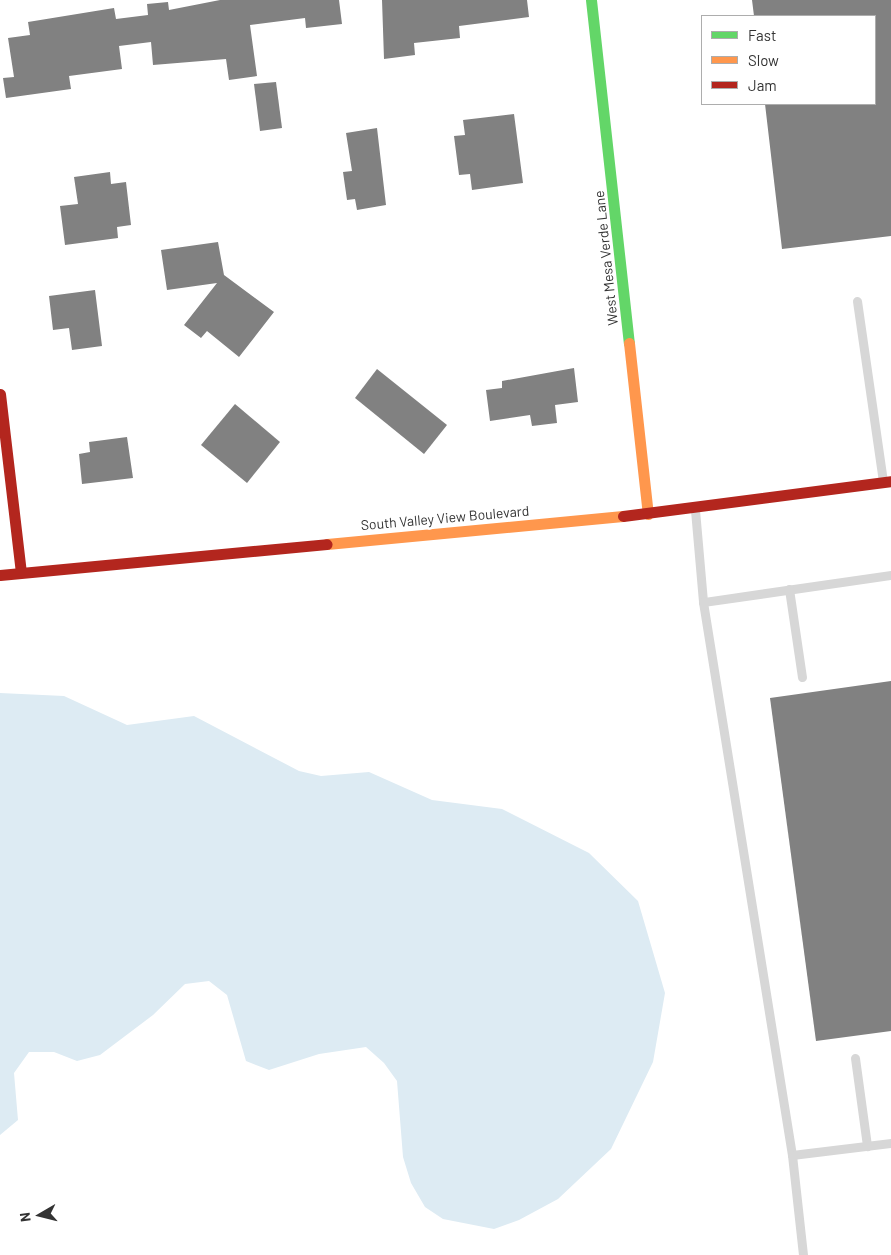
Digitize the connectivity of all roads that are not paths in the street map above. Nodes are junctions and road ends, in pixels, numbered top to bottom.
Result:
1 (591, 0) edge
2 (857, 301) dead end
3 (0, 394) edge
4 (887, 481) edge
5 (695, 508) junction
6 (648, 514) junction
7 (21, 572) junction
8 (0, 575) edge
9 (891, 575) edge
10 (789, 590) junction
11 (703, 602) junction
12 (802, 677) dead end
13 (855, 1058) dead end
14 (891, 1143) edge
15 (867, 1146) junction
16 (792, 1155) junction
17 (803, 1255) edge

1 - 6 main road, West Mesa Verde Lane
2 - 4 lane
3 - 7 main road
4 - 5 main road, South Valley View Boulevard
5 - 6 main road, South Valley View Boulevard
5 - 11 lane
6 - 7 main road, South Valley View Boulevard
7 - 8 main road, South Valley View Boulevard
9 - 10 lane
10 - 11 lane
10 - 12 lane
11 - 16 lane
13 - 15 lane
14 - 15 lane
15 - 16 lane
16 - 17 lane

